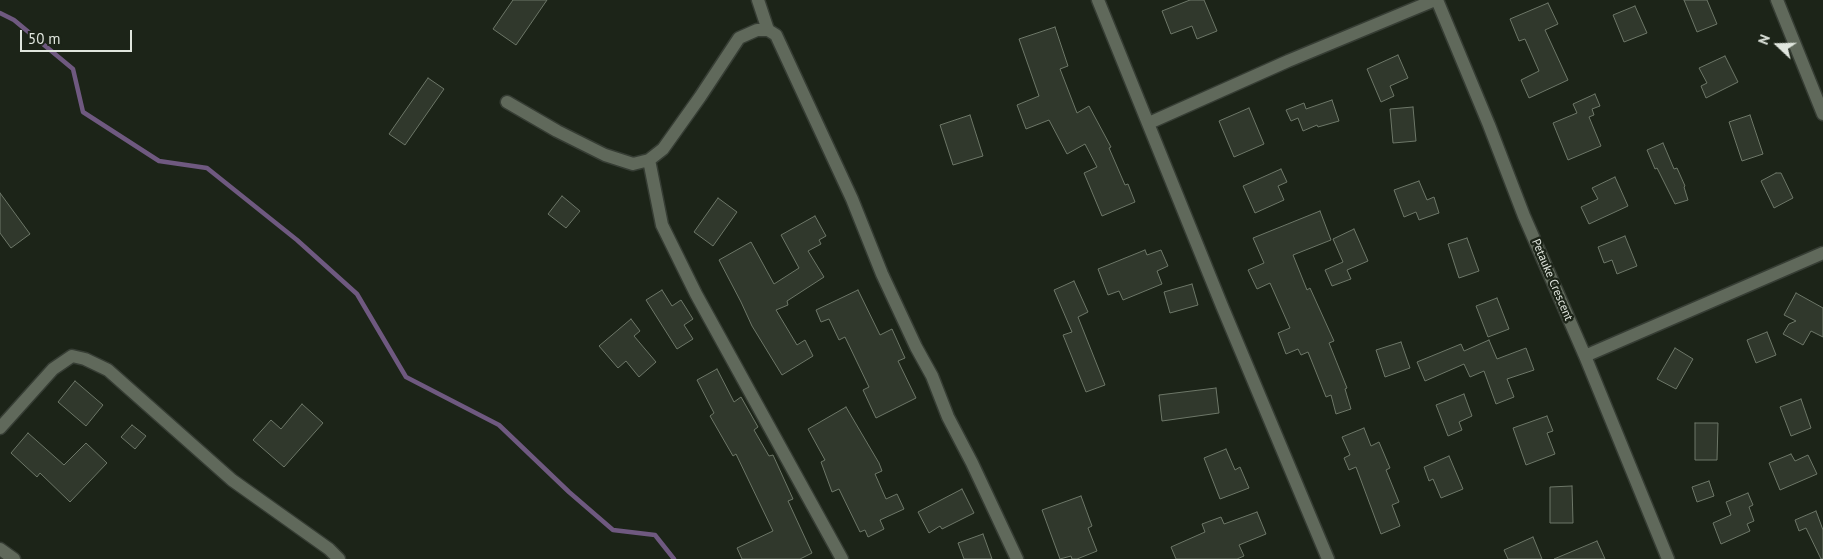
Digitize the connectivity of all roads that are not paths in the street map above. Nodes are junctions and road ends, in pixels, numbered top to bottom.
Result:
1 (758, 0) edge
2 (1098, 0) edge
3 (1436, 0) edge
4 (1777, 0) edge
5 (768, 30) junction
6 (508, 102) dead end
7 (1823, 114) edge
8 (1149, 124) junction
9 (649, 160) junction
10 (1823, 253) edge
11 (1585, 356) junction
12 (0, 428) edge
13 (0, 549) edge
14 (14, 559) edge
15 (339, 559) edge
16 (842, 559) edge
17 (1017, 559) edge
18 (1328, 559) edge
19 (1668, 559) edge

1 - 5 street
2 - 8 street
3 - 8 street
3 - 11 street, Petauke Crescent
4 - 7 street
5 - 9 street
5 - 17 street
6 - 9 street
8 - 18 street
9 - 16 street
10 - 11 street
11 - 19 street, Petauke Crescent
12 - 15 street
13 - 14 street

